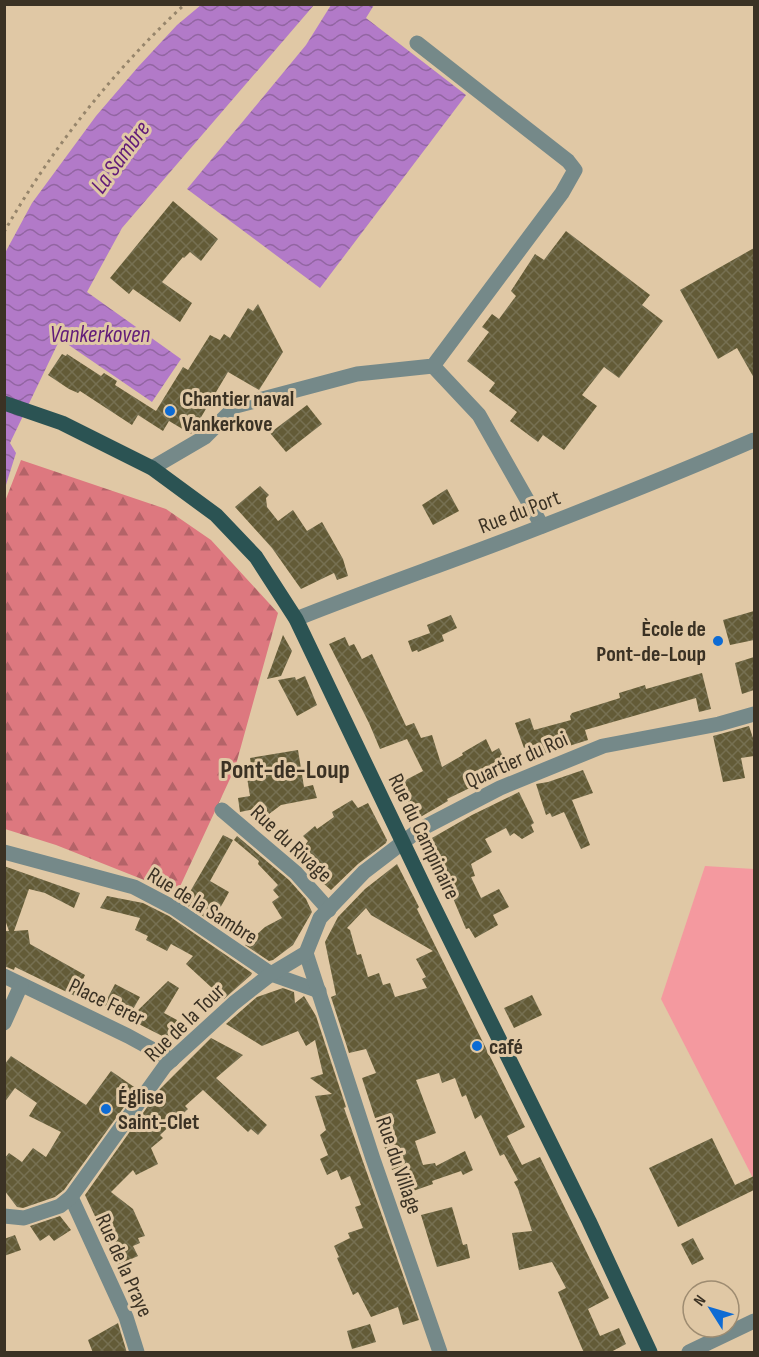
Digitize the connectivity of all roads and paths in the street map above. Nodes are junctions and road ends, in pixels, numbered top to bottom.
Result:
1 (185, 4) edge
2 (417, 43) dead end
3 (4, 232) edge
4 (433, 366) junction
5 (4, 403) edge
6 (754, 440) edge
7 (152, 468) junction
8 (542, 526) junction
9 (297, 619) junction
10 (754, 714) edge
11 (222, 810) dead end
12 (403, 842) junction
13 (4, 852) edge
14 (329, 910) junction
15 (306, 953) junction
16 (272, 974) junction
17 (4, 976) edge
18 (21, 985) junction
19 (319, 991) junction
20 (4, 1023) edge
21 (172, 1060) junction
22 (71, 1197) junction
23 (4, 1216) edge
24 (754, 1320) edge
25 (137, 1353) edge
26 (440, 1353) edge
27 (650, 1353) edge
28 (689, 1353) edge

1 - 3 path
2 - 4 street
4 - 7 street
4 - 8 street
5 - 7 main road, Rue du Campinaire
6 - 8 street, Rue du Port
7 - 9 main road, Rue du Campinaire
8 - 9 street, Rue du Port
9 - 12 main road, Rue du Campinaire
10 - 12 street, Quartier du Roi
11 - 14 street, Rue du Rivage
12 - 14 street, Quartier du Roi
12 - 27 main road, Rue du Campinaire
13 - 16 street, Rue de la Sambre
14 - 15 street, Quartier du Roi
15 - 16 street, Rue de la Tour
15 - 19 street, Rue du Village
16 - 19 street, Rue de la Sambre
16 - 21 street, Rue de la Tour
17 - 18 street
18 - 20 street
18 - 21 street, Place Ferer
19 - 26 street, Rue du Village
21 - 22 street, Rue de la Tour
22 - 23 street, Rue de la Tour
22 - 25 street, Rue de la Praye
24 - 28 street

